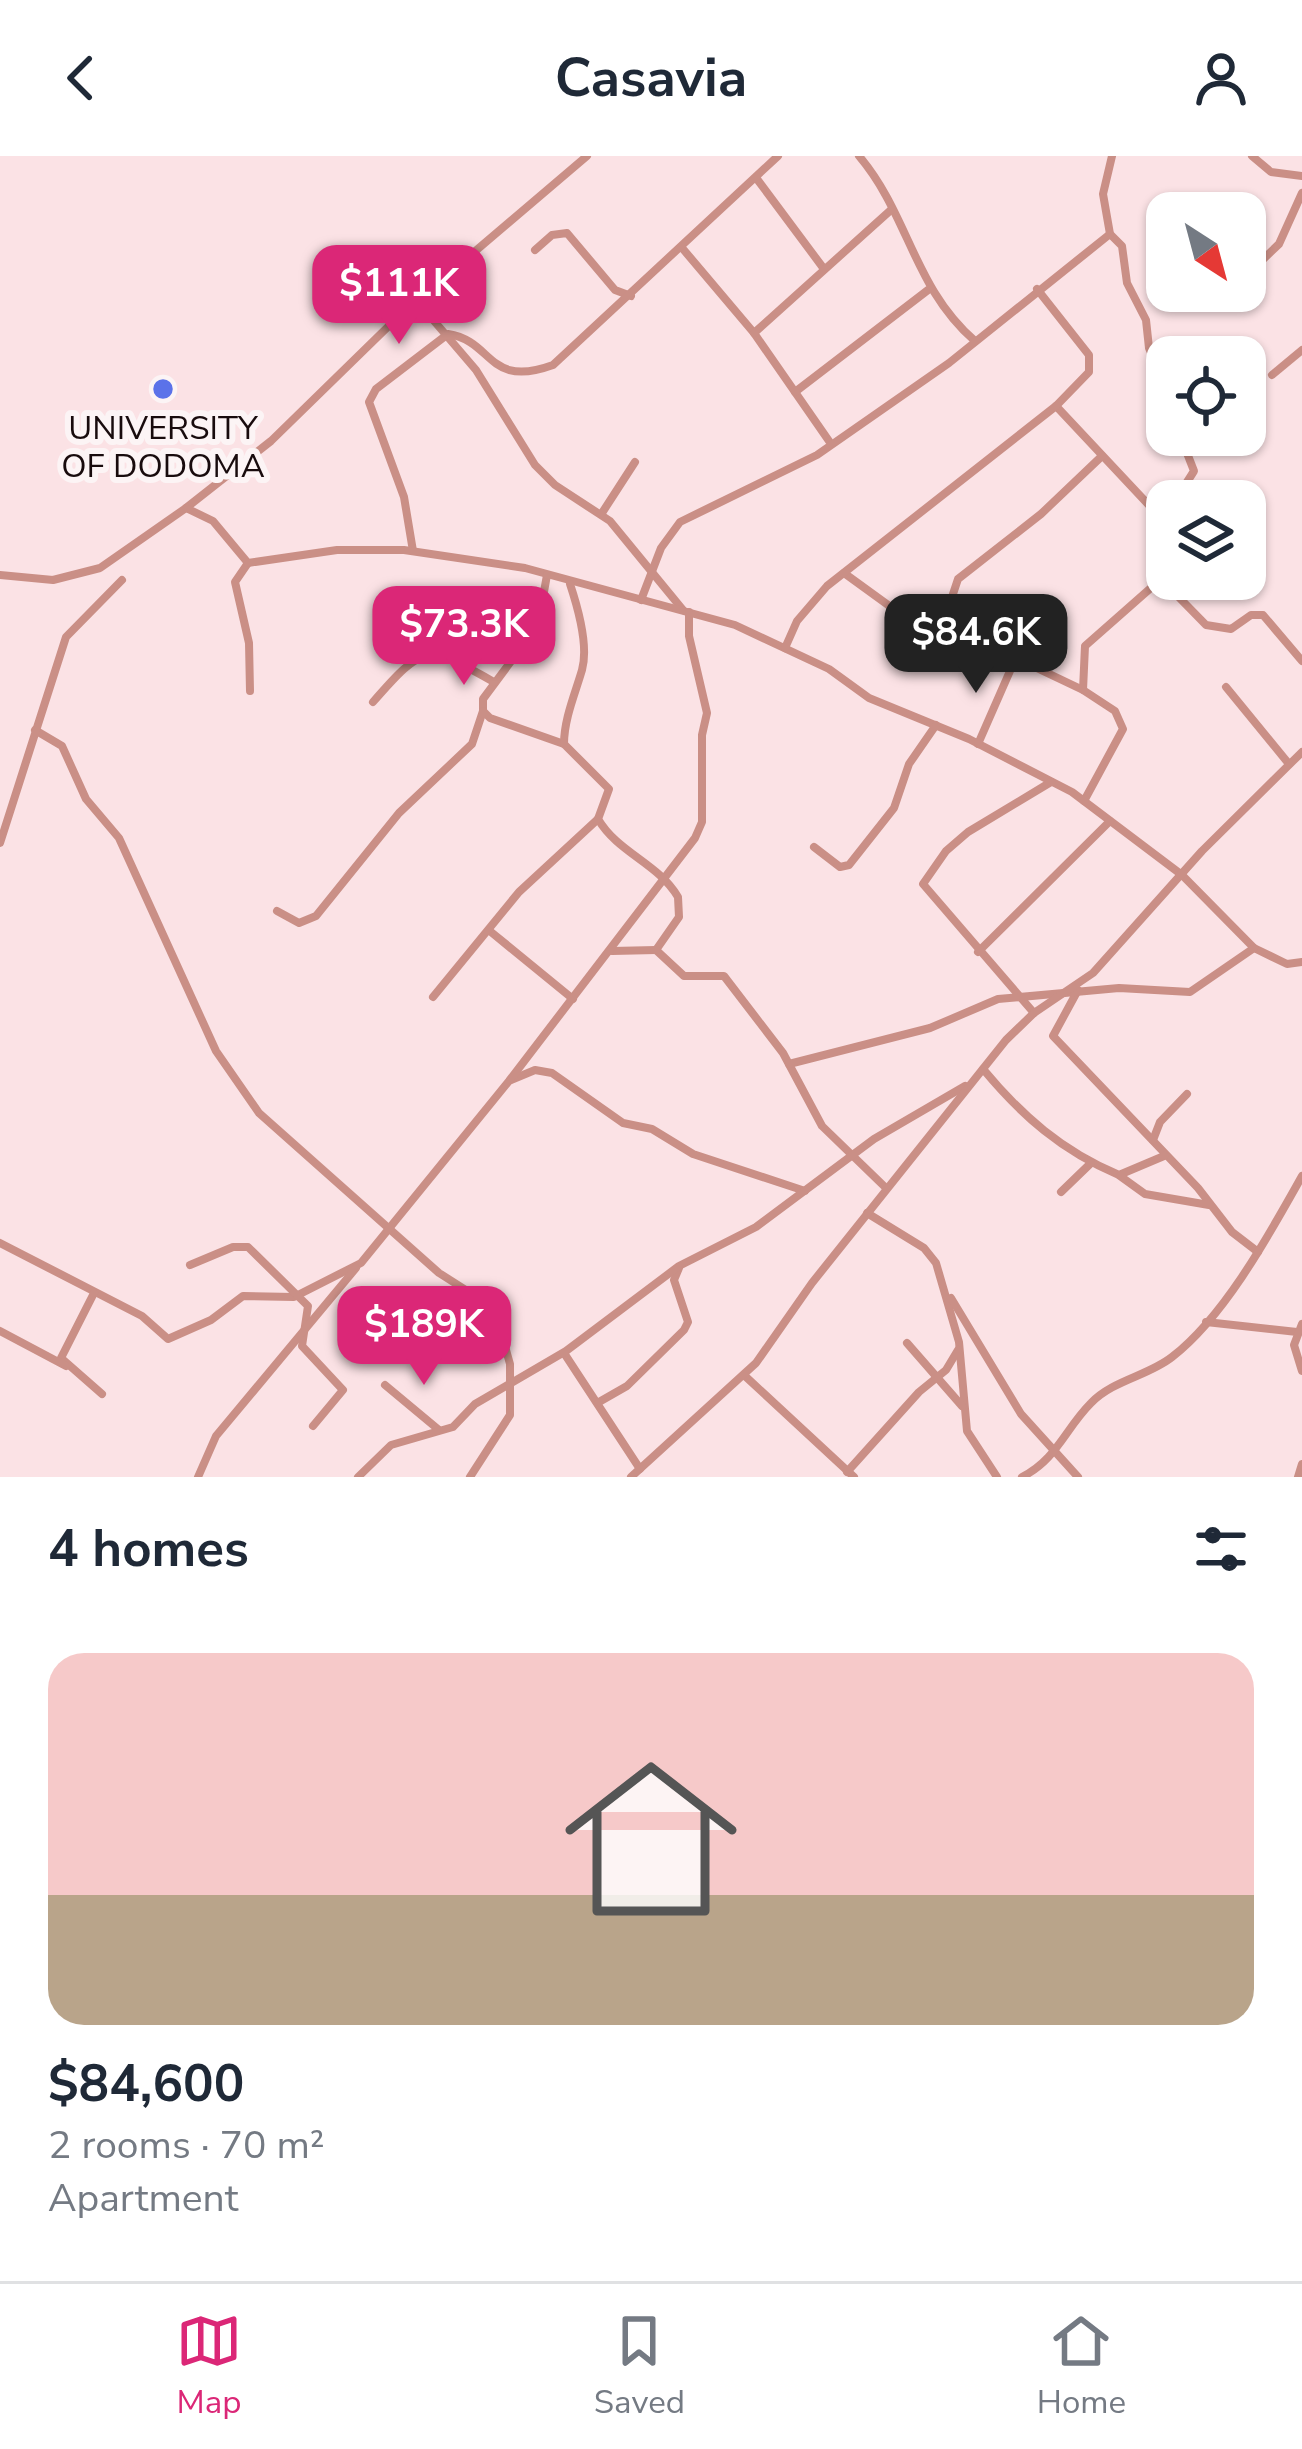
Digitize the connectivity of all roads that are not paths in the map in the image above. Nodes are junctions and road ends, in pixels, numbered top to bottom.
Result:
1 (586, 156) edge
2 (778, 156) edge
3 (859, 156) edge
4 (1112, 156) edge
5 (1252, 156) edge
6 (1302, 176) edge
7 (758, 179) junction
8 (1302, 193) edge
9 (892, 209) junction
10 (1110, 234) junction
11 (683, 249) junction
12 (535, 250) dead end
13 (1266, 257) edge
14 (824, 268) junction
15 (1036, 289) junction
16 (928, 290) junction
17 (631, 296) junction
18 (417, 302) junction
19 (754, 333) junction
20 (448, 334) junction
21 (1148, 336) edge
22 (975, 340) junction
23 (1302, 350) edge
24 (1272, 375) dead end
25 (794, 392) junction
26 (1056, 406) junction
27 (829, 441) junction
28 (1102, 456) junction
29 (635, 462) dead end
30 (1146, 499) edge
31 (186, 508) junction
32 (602, 513) junction
33 (413, 551) junction
34 (248, 563) junction
35 (651, 571) junction
36 (843, 573) junction
37 (0, 575) edge
38 (547, 575) junction
39 (122, 580) dead end
40 (570, 583) junction
41 (1146, 591) edge
42 (641, 600) junction
43 (1185, 600) edge
44 (686, 611) junction
45 (947, 618) junction
46 (785, 648) junction
47 (1010, 656) junction
48 (1302, 661) edge
49 (494, 682) junction
50 (1226, 687) dead end
51 (1083, 690) junction
52 (250, 692) dead end
53 (373, 702) dead end
54 (483, 711) junction
55 (936, 725) junction
56 (35, 730) junction
57 (563, 744) junction
58 (978, 744) junction
59 (1302, 752) edge
60 (1289, 764) junction
61 (1052, 782) junction
62 (1084, 801) junction
63 (598, 818) junction
64 (1110, 821) junction
65 (0, 842) edge
66 (814, 847) dead end
67 (1182, 874) junction
68 (662, 878) junction
69 (277, 911) dead end
70 (490, 932) junction
71 (1254, 948) junction
72 (656, 950) junction
73 (610, 952) junction
74 (978, 952) junction
75 (1302, 962) edge
76 (1075, 991) junction
77 (1018, 996) junction
78 (434, 998) dead end
79 (573, 999) junction
80 (1034, 1013) junction
81 (789, 1064) junction
82 (983, 1069) junction
83 (509, 1081) junction
84 (972, 1082) junction
85 (1187, 1094) dead end
86 (1153, 1142) junction
87 (1166, 1156) junction
88 (854, 1157) junction
89 (1090, 1163) junction
90 (1119, 1175) junction
91 (1302, 1176) edge
92 (886, 1188) junction
93 (807, 1191) junction
94 (1061, 1192) dead end
95 (1209, 1205) junction
96 (867, 1214) junction
97 (388, 1226) junction
98 (0, 1243) edge
99 (1258, 1252) junction
100 (361, 1263) junction
101 (190, 1264) dead end
102 (679, 1266) junction
103 (944, 1286) junction
104 (94, 1293) junction
105 (298, 1296) junction
106 (1219, 1304) junction
107 (307, 1322) junction
108 (1206, 1322) junction
109 (1226, 1324) junction
110 (1299, 1328) edge
111 (0, 1331) edge
112 (907, 1343) dead end
113 (960, 1346) junction
114 (564, 1352) junction
115 (66, 1366) junction
116 (1302, 1371) edge
117 (746, 1376) junction
118 (936, 1379) junction
119 (511, 1383) junction
120 (385, 1385) dead end
121 (102, 1394) dead end
122 (599, 1402) junction
123 (963, 1407) junction
124 (313, 1426) dead end
125 (441, 1431) junction
126 (1054, 1455) junction
127 (835, 1464) junction
128 (1302, 1464) edge
129 (640, 1469) junction
130 (850, 1474) edge
131 (469, 1476) edge
132 (198, 1477) edge
133 (358, 1477) edge
134 (631, 1477) edge
135 (825, 1477) edge
136 (998, 1477) edge
137 (1022, 1477) edge
138 (1078, 1477) edge
139 (1298, 1477) edge

1 - 18 street
2 - 7 street
3 - 9 street
4 - 10 street
5 - 6 street
7 - 11 street
7 - 14 street
8 - 13 street
9 - 14 street
9 - 16 street
10 - 15 street
10 - 21 street
11 - 17 street
11 - 19 street
12 - 17 street
14 - 19 street
15 - 22 street
15 - 26 street
16 - 22 street
16 - 25 street
17 - 20 street
18 - 20 street
18 - 31 street
19 - 25 street
20 - 32 street
20 - 33 street
22 - 27 street
23 - 24 street
25 - 27 street
26 - 28 street
26 - 36 street
27 - 35 street
28 - 30 street
28 - 45 street
29 - 32 street
31 - 34 street
31 - 37 street
32 - 35 street
33 - 34 street
33 - 38 street
34 - 52 street
35 - 42 street
35 - 44 street
36 - 45 street
36 - 46 street
38 - 40 street
38 - 49 street
39 - 56 street
40 - 42 street
40 - 57 street
41 - 51 street
42 - 44 street
43 - 48 street
44 - 46 street
44 - 68 street
45 - 47 street
46 - 55 street
47 - 51 street
47 - 58 street
49 - 53 street
49 - 54 street
50 - 60 street
51 - 62 street
54 - 57 street
54 - 69 street
55 - 58 street
55 - 66 street
56 - 65 street
56 - 97 street
57 - 63 street
58 - 61 street
59 - 60 street
60 - 67 street
61 - 62 street
61 - 74 street
62 - 64 street
63 - 68 street
63 - 70 street
64 - 67 street
64 - 74 street
67 - 71 street
67 - 76 street
68 - 72 street
68 - 73 street
70 - 78 street
70 - 79 street
71 - 75 street
71 - 76 street
72 - 73 street
72 - 81 street
73 - 79 street
74 - 77 street
76 - 77 street
76 - 80 street
76 - 86 street
77 - 80 street
77 - 81 street
79 - 83 street
80 - 82 street
81 - 88 street
82 - 84 street
82 - 89 street
83 - 93 street
83 - 97 street
84 - 88 street
84 - 92 street
85 - 86 street
86 - 87 street
87 - 90 street
87 - 95 street
88 - 92 street
88 - 93 street
89 - 90 street
89 - 94 street
90 - 95 street
91 - 99 street
92 - 96 street
93 - 102 street
95 - 99 street
96 - 103 street
96 - 117 street
97 - 100 street
97 - 119 street
98 - 104 street
99 - 106 street
100 - 105 street
100 - 107 street
101 - 105 street
102 - 114 street
102 - 122 street
103 - 113 street
103 - 126 street
104 - 105 street
104 - 115 street
105 - 107 street
106 - 108 street
106 - 109 street
107 - 124 street
107 - 132 street
108 - 109 street
108 - 126 street
109 - 110 street
110 - 116 street
111 - 115 street
112 - 118 street
113 - 118 street
113 - 123 street
114 - 119 street
114 - 122 street
115 - 121 street
117 - 127 street
117 - 129 street
118 - 123 street
118 - 130 street
119 - 125 street
119 - 131 street
120 - 125 street
122 - 129 street
123 - 136 street
125 - 133 street
126 - 137 street
126 - 138 street
127 - 130 street
127 - 135 street
128 - 139 street
129 - 134 street

